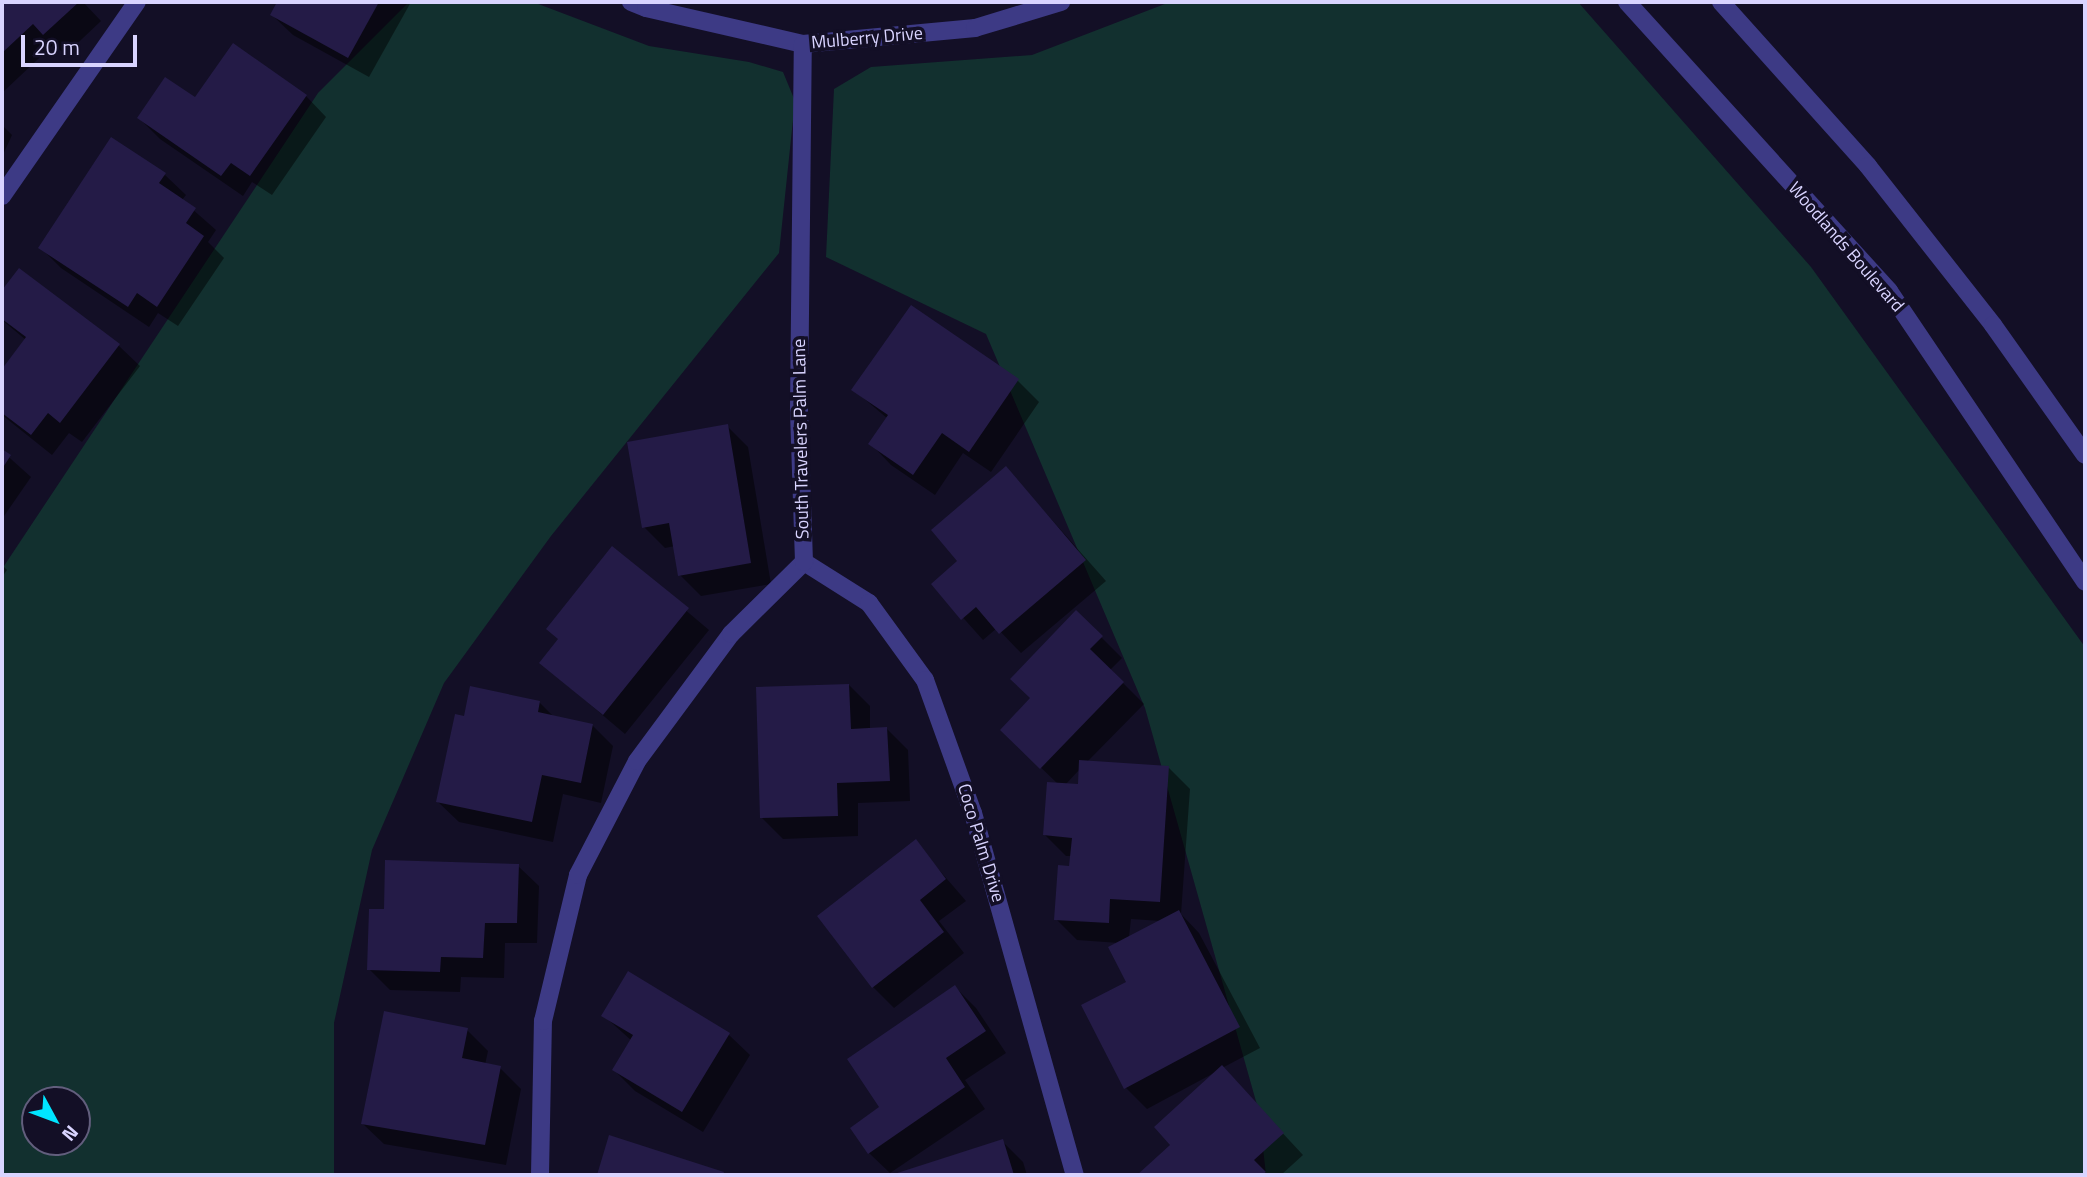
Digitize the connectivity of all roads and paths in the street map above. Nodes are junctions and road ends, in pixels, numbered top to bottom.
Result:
1 (137, 2) edge
2 (631, 2) edge
3 (1061, 2) edge
4 (1627, 2) edge
5 (1721, 2) edge
6 (803, 44) junction
7 (2, 196) edge
8 (2085, 454) edge
9 (804, 562) junction
10 (2085, 582) edge
11 (540, 1175) edge
12 (1075, 1175) edge

1 - 7 street
2 - 6 street, Mulberry Drive
3 - 6 street, Mulberry Drive
4 - 10 street, Woodlands Boulevard
5 - 8 street
6 - 9 street, South Travelers Palm Lane
9 - 11 street, South Travelers Palm Lane
9 - 12 street, Coco Palm Drive

